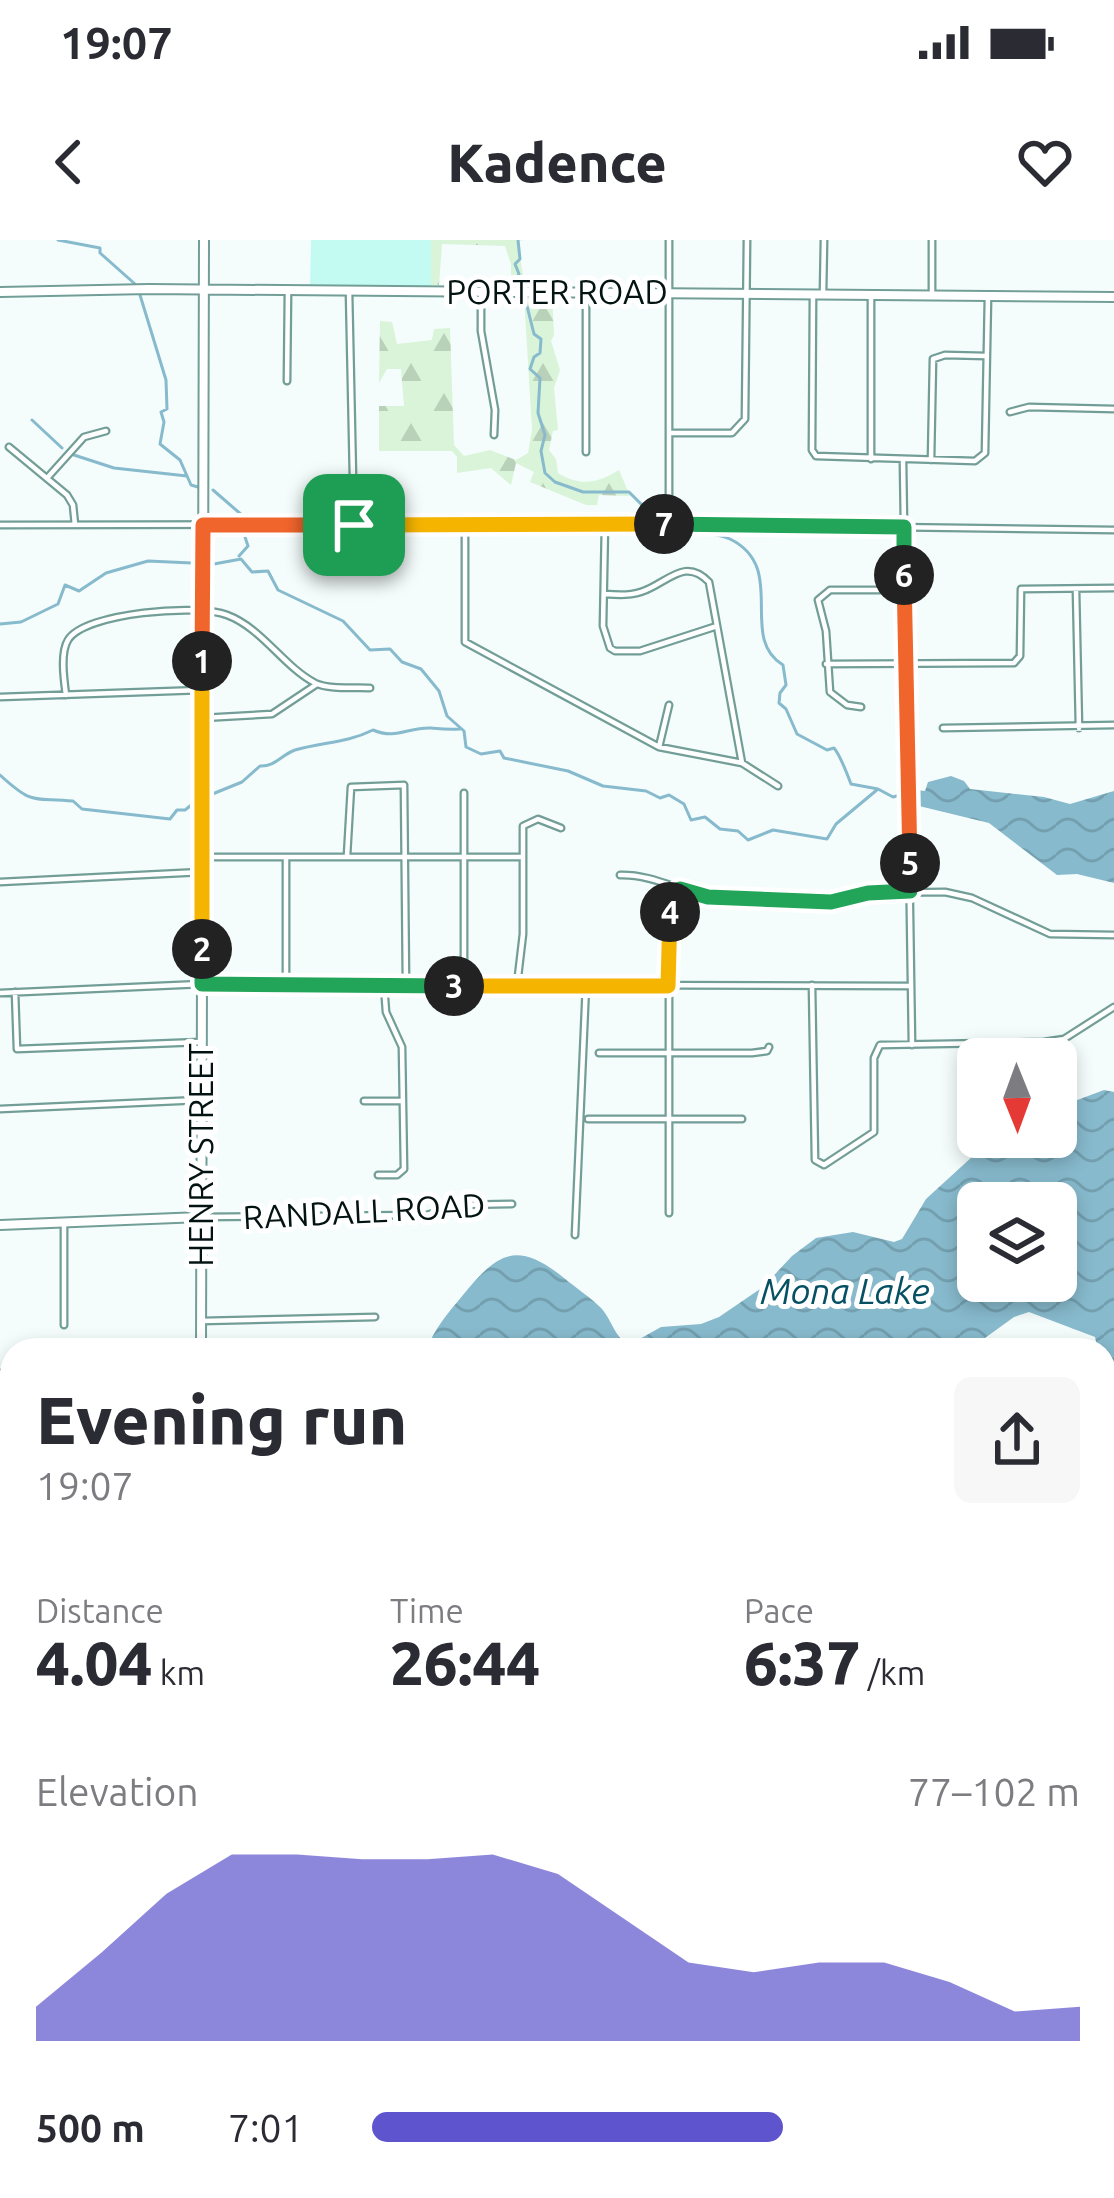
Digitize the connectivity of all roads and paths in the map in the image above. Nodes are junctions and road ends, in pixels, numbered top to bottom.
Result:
1 (204, 240) edge
2 (669, 240) edge
3 (747, 240) edge
4 (824, 240) edge
5 (932, 240) edge
6 (204, 290) junction
7 (288, 290) junction
8 (349, 290) junction
9 (0, 292) edge
10 (481, 292) junction
11 (586, 292) junction
12 (669, 292) junction
13 (747, 293) junction
14 (818, 294) junction
15 (872, 295) junction
16 (932, 295) junction
17 (988, 296) junction
18 (1114, 297) edge
19 (986, 356) junction
20 (287, 381) dead end
21 (1114, 409) edge
22 (1010, 412) dead end
23 (106, 431) dead end
24 (669, 433) junction
25 (494, 435) dead end
26 (9, 447) dead end
27 (586, 452) dead end
28 (871, 459) junction
29 (903, 460) junction
30 (931, 460) junction
31 (48, 477) junction
32 (465, 524) junction
33 (605, 524) junction
34 (669, 524) junction
35 (0, 525) edge
36 (75, 525) junction
37 (203, 525) junction
38 (354, 525) junction
39 (904, 527) junction
40 (1114, 530) edge
41 (1076, 587) junction
42 (1114, 588) edge
43 (904, 590) junction
44 (605, 594) junction
45 (202, 612) junction
46 (716, 626) junction
47 (904, 663) junction
48 (826, 664) junction
49 (316, 684) junction
50 (370, 688) dead end
51 (202, 690) junction
52 (66, 695) junction
53 (0, 697) edge
54 (669, 705) dead end
55 (861, 707) dead end
56 (202, 718) junction
57 (1114, 725) edge
58 (943, 728) dead end
59 (1079, 728) junction
60 (659, 747) junction
61 (742, 764) junction
62 (778, 787) dead end
63 (464, 793) dead end
64 (561, 828) dead end
65 (202, 856) junction
66 (286, 856) junction
67 (347, 856) junction
68 (406, 856) junction
69 (464, 856) junction
70 (522, 857) junction
71 (202, 872) junction
72 (620, 875) dead end
73 (0, 882) edge
74 (680, 889) junction
75 (910, 891) junction
76 (1114, 935) edge
77 (202, 984) junction
78 (286, 984) junction
79 (384, 985) junction
80 (406, 985) junction
81 (586, 985) junction
82 (812, 985) junction
83 (464, 986) junction
84 (517, 986) junction
85 (668, 986) junction
86 (911, 986) junction
87 (16, 992) junction
88 (0, 993) edge
89 (1114, 1006) edge
90 (201, 1042) junction
91 (912, 1045) junction
92 (769, 1047) dead end
93 (668, 1052) junction
94 (598, 1053) dead end
95 (200, 1100) junction
96 (404, 1100) junction
97 (364, 1101) dead end
98 (0, 1108) edge
99 (669, 1118) junction
100 (588, 1119) dead end
101 (742, 1119) dead end
102 (379, 1175) dead end
103 (512, 1204) dead end
104 (669, 1214) dead end
105 (200, 1217) junction
106 (64, 1222) junction
107 (0, 1225) edge
108 (575, 1235) dead end
109 (375, 1317) dead end
110 (201, 1321) junction
111 (64, 1325) dead end
112 (201, 1338) edge

1 - 6 street, HENRY STREET
2 - 12 street
3 - 13 street
4 - 14 street
5 - 16 street
6 - 7 street, PORTER ROAD
6 - 9 street, PORTER ROAD
6 - 37 street, HENRY STREET
7 - 8 street, PORTER ROAD
7 - 20 street
8 - 10 street, PORTER ROAD
8 - 38 street
10 - 11 street, PORTER ROAD
10 - 25 street
11 - 12 street, PORTER ROAD
11 - 27 street
12 - 13 street, PORTER ROAD
12 - 24 street
13 - 14 street, PORTER ROAD
13 - 24 street
14 - 15 street, PORTER ROAD
14 - 28 street
15 - 16 street, PORTER ROAD
15 - 28 street
16 - 17 street, PORTER ROAD
17 - 18 street, PORTER ROAD
17 - 19 street
19 - 30 street
19 - 30 street
21 - 22 street
23 - 31 street
24 - 34 street
26 - 31 street
28 - 29 street
29 - 30 street
29 - 39 street
31 - 36 street
32 - 33 street
32 - 38 street
32 - 60 street
33 - 34 street
33 - 44 street
34 - 39 street
35 - 36 street
36 - 37 street
37 - 38 street
37 - 45 street, HENRY STREET
39 - 40 street
39 - 43 street
41 - 42 street
41 - 47 street
41 - 59 street
43 - 47 street
43 - 48 street
44 - 46 street
44 - 46 street
45 - 49 street
45 - 51 street, HENRY STREET
45 - 52 street
46 - 61 street
47 - 48 street
47 - 75 street
48 - 55 street
49 - 50 street
49 - 56 street
51 - 52 street
51 - 56 street, HENRY STREET
52 - 53 street
54 - 60 street
56 - 65 street, HENRY STREET
57 - 59 street
58 - 59 street
60 - 61 street
61 - 62 street
63 - 69 street
64 - 70 street
65 - 66 street
65 - 71 street, HENRY STREET
66 - 67 street
66 - 78 street
67 - 68 street
67 - 68 street
68 - 69 street
68 - 80 street
69 - 70 street
69 - 83 street
70 - 84 street
71 - 73 street
71 - 77 street, HENRY STREET
72 - 74 street
74 - 75 street
74 - 85 street
75 - 76 street
75 - 86 street
77 - 78 street
77 - 87 street
77 - 90 street, HENRY STREET
78 - 79 street
79 - 80 street
79 - 96 street
80 - 83 street
81 - 84 street
81 - 85 street
81 - 108 street
82 - 85 street
82 - 86 street
82 - 91 street
83 - 84 street
85 - 93 street
86 - 91 street
87 - 88 street
87 - 90 street
89 - 91 street
90 - 95 street, HENRY STREET
92 - 93 street
93 - 94 street
93 - 99 street
95 - 98 street
95 - 105 street, HENRY STREET
96 - 97 street
96 - 102 street
99 - 100 street
99 - 101 street
99 - 104 street
103 - 105 street, RANDALL ROAD
105 - 106 street, RANDALL ROAD
105 - 110 street, HENRY STREET
106 - 107 street, RANDALL ROAD
106 - 111 street
109 - 110 street
110 - 112 street, HENRY STREET

